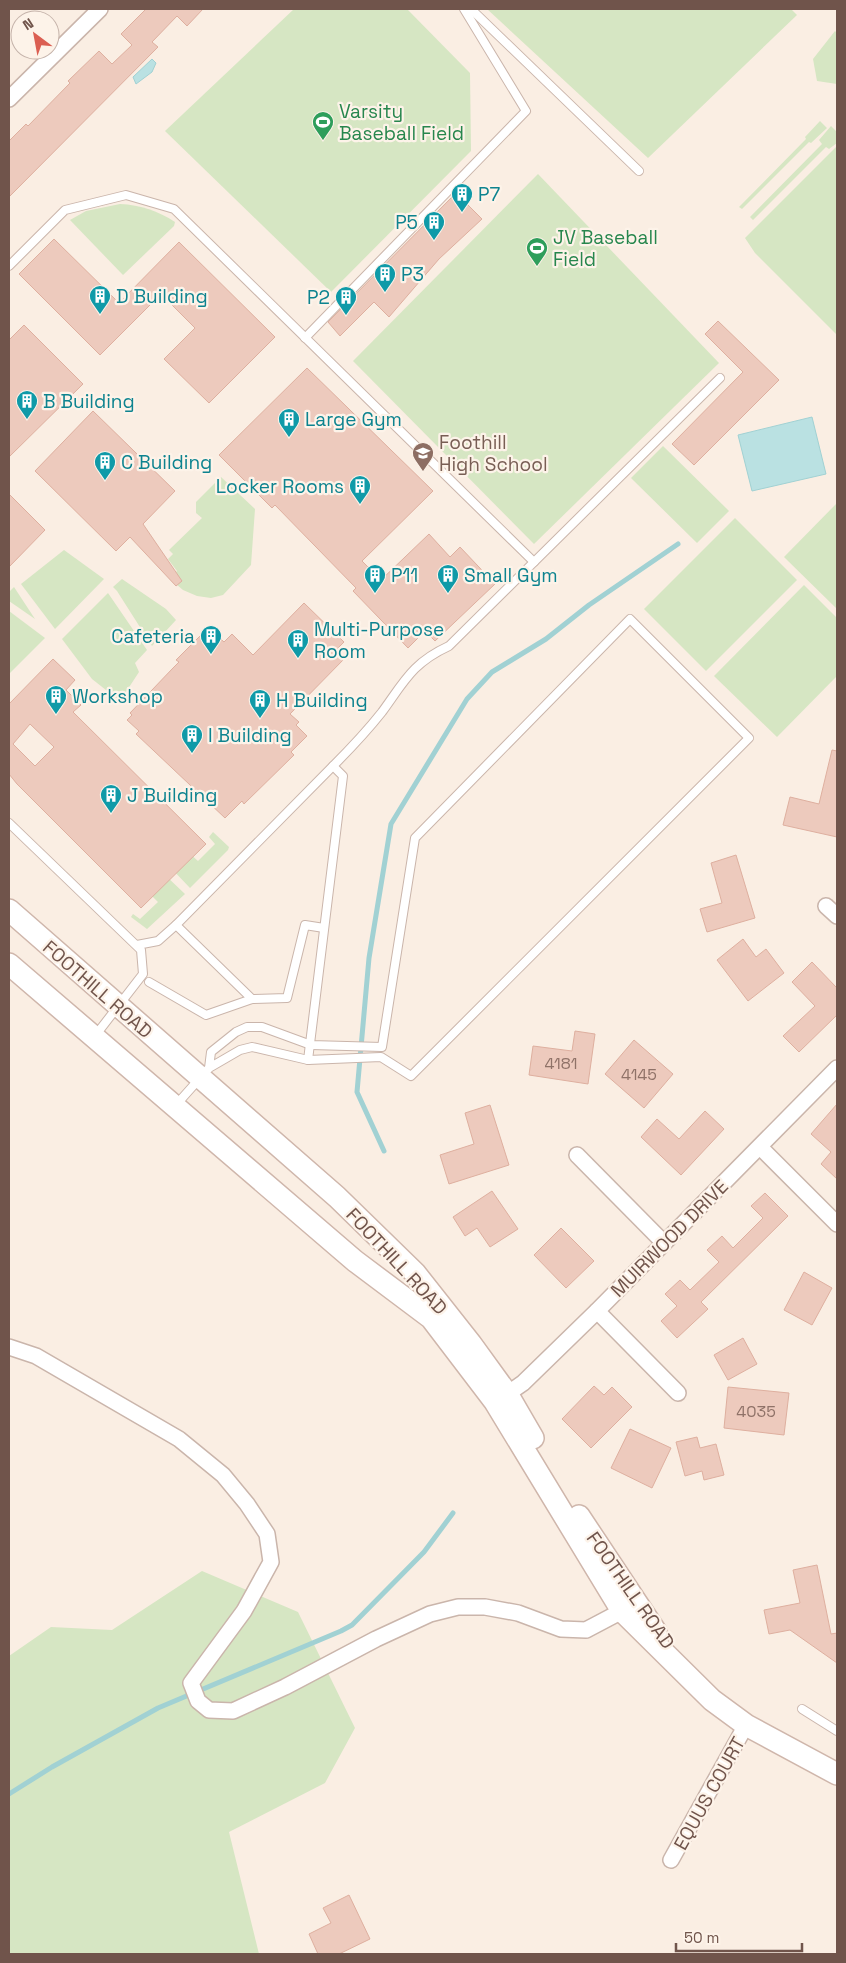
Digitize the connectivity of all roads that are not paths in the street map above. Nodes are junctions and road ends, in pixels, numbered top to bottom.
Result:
1 (100, 9) edge
2 (464, 9) edge
3 (471, 9) edge
4 (9, 99) edge
5 (639, 171) dead end
6 (9, 266) edge
7 (305, 338) junction
8 (720, 378) dead end
9 (534, 562) junction
10 (333, 766) junction
11 (9, 823) edge
12 (826, 906) dead end
13 (9, 910) edge
14 (837, 916) edge
15 (176, 925) junction
16 (324, 928) junction
17 (137, 945) junction
18 (9, 964) edge
19 (149, 982) dead end
20 (252, 999) junction
21 (118, 1006) junction
22 (95, 1036) junction
23 (311, 1045) junction
24 (308, 1060) junction
25 (837, 1068) edge
26 (204, 1073) junction
27 (176, 1105) junction
28 (760, 1147) junction
29 (577, 1155) dead end
30 (837, 1224) edge
31 (664, 1242) junction
32 (597, 1311) junction
33 (9, 1347) edge
34 (678, 1393) dead end
35 (502, 1399) junction
36 (622, 1611) junction
37 (802, 1709) dead end
38 (746, 1725) junction
39 (837, 1731) edge
40 (837, 1774) edge
41 (671, 1860) dead end

1 - 4 street
2 - 7 lane
3 - 5 lane
6 - 7 lane
7 - 9 lane
8 - 9 lane
9 - 10 lane
10 - 15 lane
10 - 16 lane
11 - 17 lane
12 - 14 street
13 - 21 main road, FOOTHILL ROAD
15 - 17 lane
15 - 20 lane
16 - 20 lane
16 - 23 lane
17 - 21 lane
18 - 22 main road, FOOTHILL ROAD
19 - 20 lane
21 - 22 lane
21 - 26 main road, FOOTHILL ROAD
22 - 27 main road, FOOTHILL ROAD
23 - 24 lane
23 - 24 lane
23 - 26 lane
24 - 26 lane
25 - 28 street, MUIRWOOD DRIVE
26 - 27 lane
26 - 35 main road, FOOTHILL ROAD
27 - 35 main road, FOOTHILL ROAD
28 - 30 street
28 - 31 street, MUIRWOOD DRIVE
29 - 31 street
31 - 32 street, MUIRWOOD DRIVE
32 - 34 street
32 - 35 street, MUIRWOOD DRIVE
33 - 36 street
35 - 36 main road, FOOTHILL ROAD
35 - 38 main road, FOOTHILL ROAD
36 - 38 main road, FOOTHILL ROAD
37 - 39 lane
38 - 40 main road, FOOTHILL ROAD
38 - 41 street, EQUUS COURT

